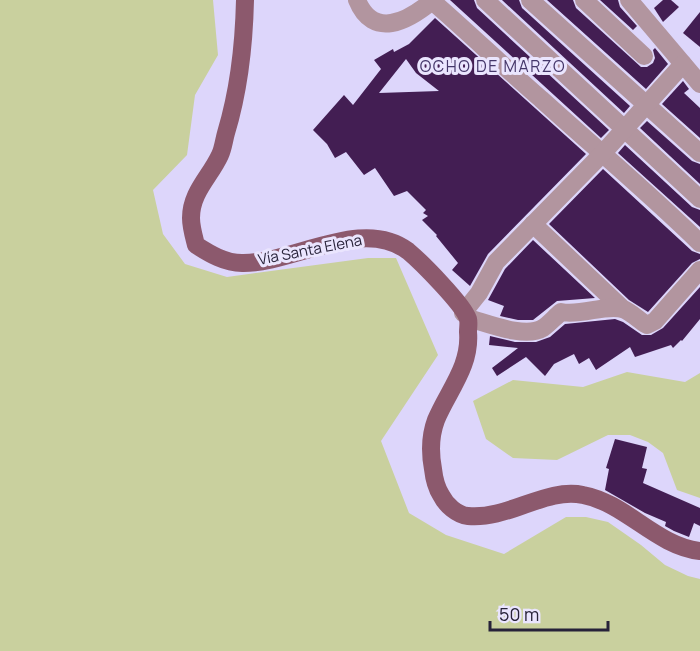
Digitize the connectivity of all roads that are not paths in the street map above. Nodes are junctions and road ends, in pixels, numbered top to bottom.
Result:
1 (245, 0) edge
2 (357, 0) edge
3 (484, 0) edge
4 (530, 0) edge
5 (584, 0) edge
6 (629, 0) edge
7 (432, 1) edge
8 (644, 56) dead end
9 (683, 64) junction
10 (700, 84) edge
11 (647, 105) junction
12 (625, 129) junction
13 (700, 153) edge
14 (602, 154) junction
15 (700, 199) edge
16 (533, 224) junction
17 (700, 243) edge
18 (700, 270) edge
19 (623, 309) junction
20 (465, 315) junction
21 (700, 551) edge

1 - 20 main road, Vía Santa Elena
2 - 7 street
3 - 12 street
4 - 11 street
5 - 8 street
6 - 9 street
7 - 14 street
9 - 10 street
9 - 11 street
11 - 12 street
11 - 13 street
12 - 14 street
12 - 15 street
14 - 16 street
14 - 17 street
16 - 19 street
16 - 20 street
18 - 19 street
19 - 20 street
20 - 21 main road

